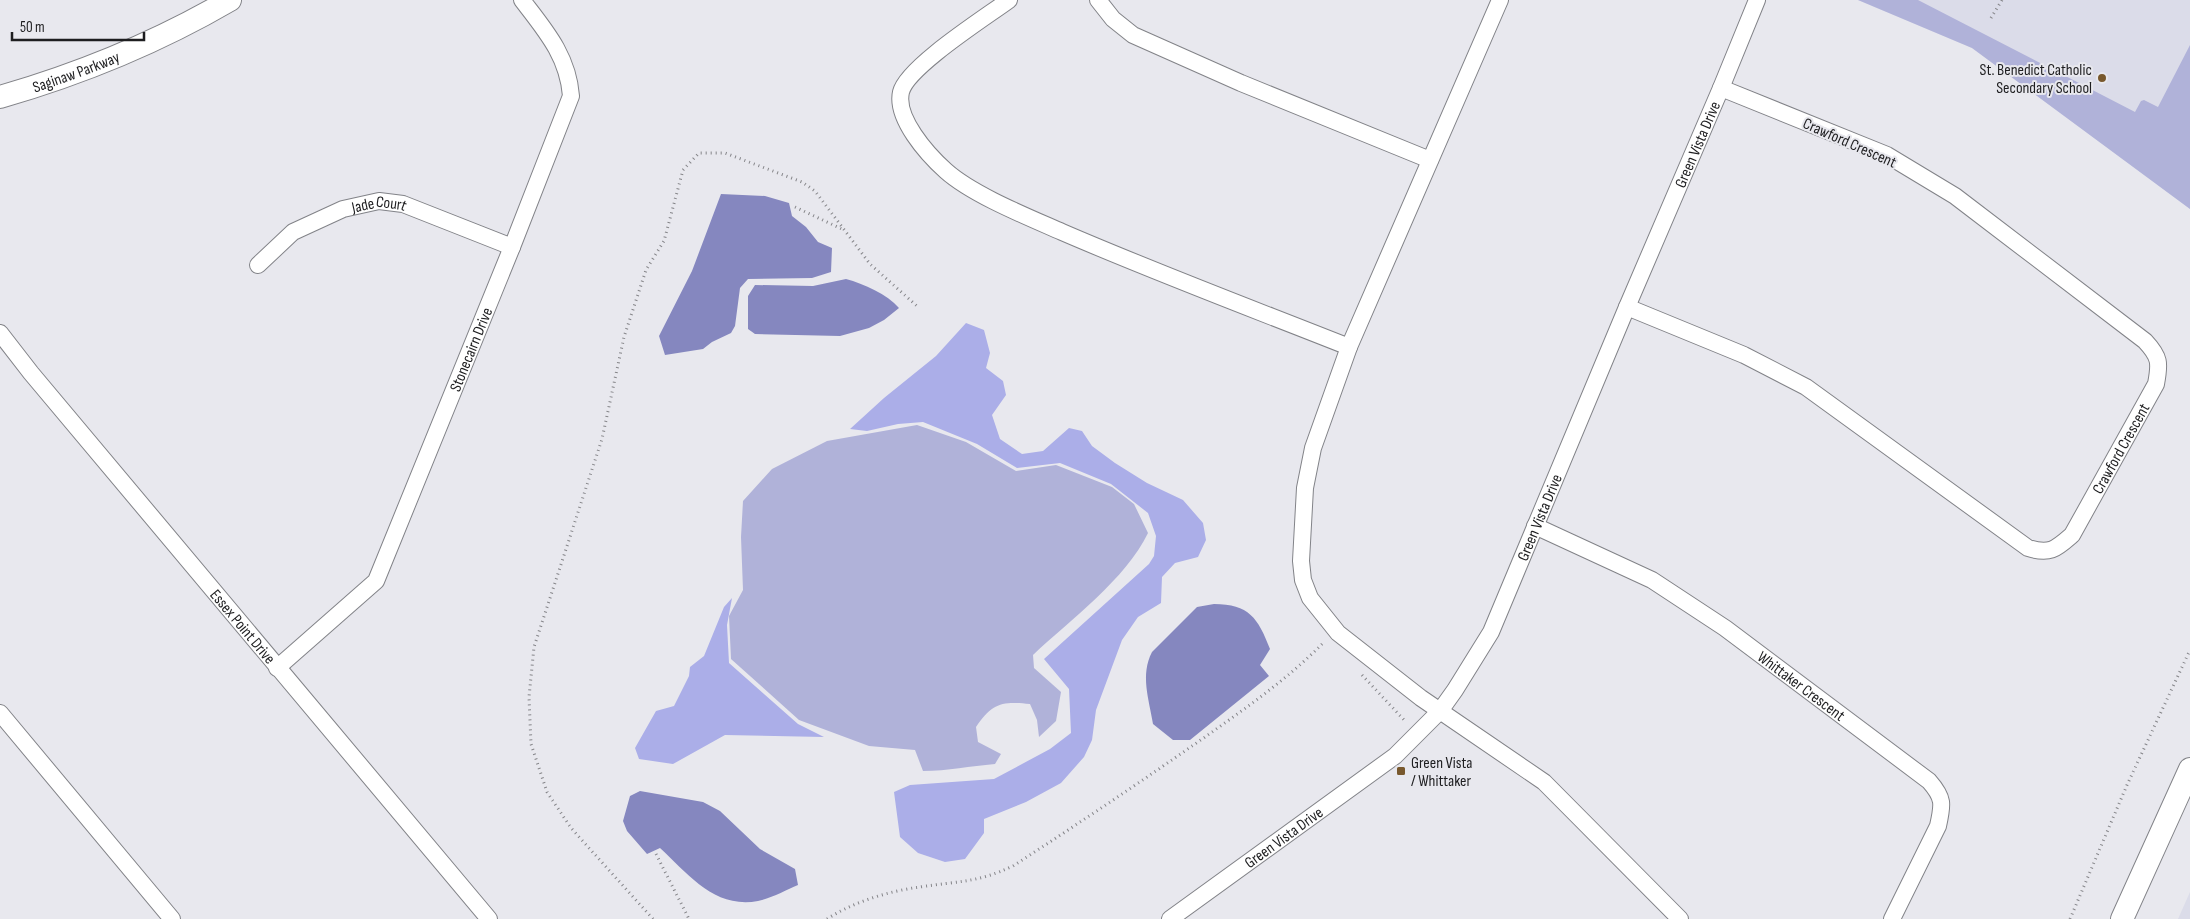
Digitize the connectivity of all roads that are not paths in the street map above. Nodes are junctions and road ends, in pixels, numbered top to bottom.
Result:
1 (230, 0) edge
2 (522, 0) edge
3 (1009, 0) edge
4 (1098, 0) edge
5 (1500, 0) edge
6 (1757, 0) edge
7 (1722, 88) junction
8 (0, 97) edge
9 (1430, 160) junction
10 (512, 246) junction
11 (258, 265) dead end
12 (1627, 307) junction
13 (0, 333) edge
14 (1349, 347) junction
15 (1535, 526) junction
16 (278, 668) junction
17 (1440, 710) junction
18 (0, 713) edge
19 (2190, 769) edge
20 (172, 919) edge
21 (490, 919) edge
22 (1170, 919) edge
23 (1680, 919) edge
24 (1892, 919) edge
25 (2122, 919) edge

1 - 8 street, Saginaw Parkway
2 - 10 street, Stonecairn Drive
3 - 14 street
4 - 9 street
5 - 9 street
6 - 7 street, Green Vista Drive
7 - 12 street, Green Vista Drive
7 - 12 street, Crawford Crescent
9 - 14 street
10 - 11 street, Jade Court
10 - 16 street, Stonecairn Drive
12 - 15 street, Green Vista Drive
13 - 16 street, Essex Point Drive
14 - 17 street
15 - 17 street, Green Vista Drive
15 - 24 street, Whittaker Crescent
16 - 21 street, Essex Point Drive
17 - 22 street, Green Vista Drive
17 - 23 street
18 - 20 street
19 - 25 street

